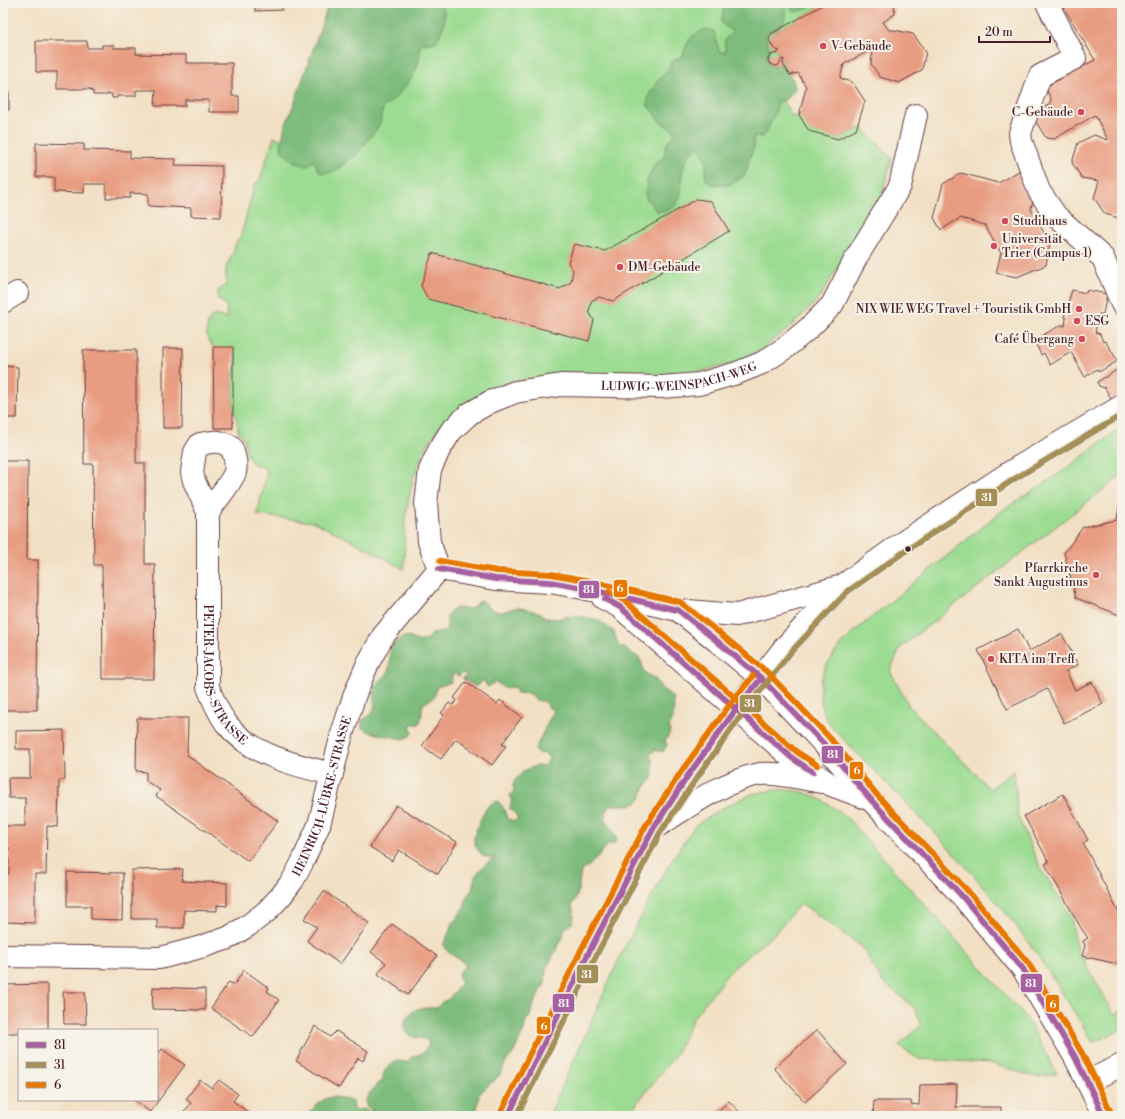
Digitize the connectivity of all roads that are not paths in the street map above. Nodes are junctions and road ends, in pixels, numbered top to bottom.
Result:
1 (1048, 3) edge
2 (916, 115) dead end
3 (1122, 304) edge
4 (1122, 406) edge
5 (208, 512) dead end
6 (439, 569) junction
7 (842, 586) junction
8 (583, 588) junction
9 (678, 610) junction
10 (761, 678) junction
11 (737, 708) junction
12 (332, 774) junction
13 (831, 784) junction
14 (872, 801) junction
15 (653, 829) junction
16 (3, 956) edge
17 (1122, 1065) edge
18 (1087, 1082) junction
19 (508, 1116) edge
20 (1104, 1116) edge

1 - 3 street
2 - 6 street, LUDWIG-WEINSPACH-WEG
4 - 7 street
5 - 12 street, PETER-JACOBS-STRASSE
6 - 8 street
6 - 12 street, HEINRICH-LÜBKE-STRASSE
7 - 9 street
7 - 10 street
8 - 9 street
8 - 11 street
9 - 10 street
10 - 11 street
10 - 14 street
11 - 13 street
11 - 15 street
12 - 16 street, HEINRICH-LÜBKE-STRASSE
13 - 14 street
13 - 15 street
14 - 18 street
15 - 19 street
17 - 18 street
18 - 20 street

